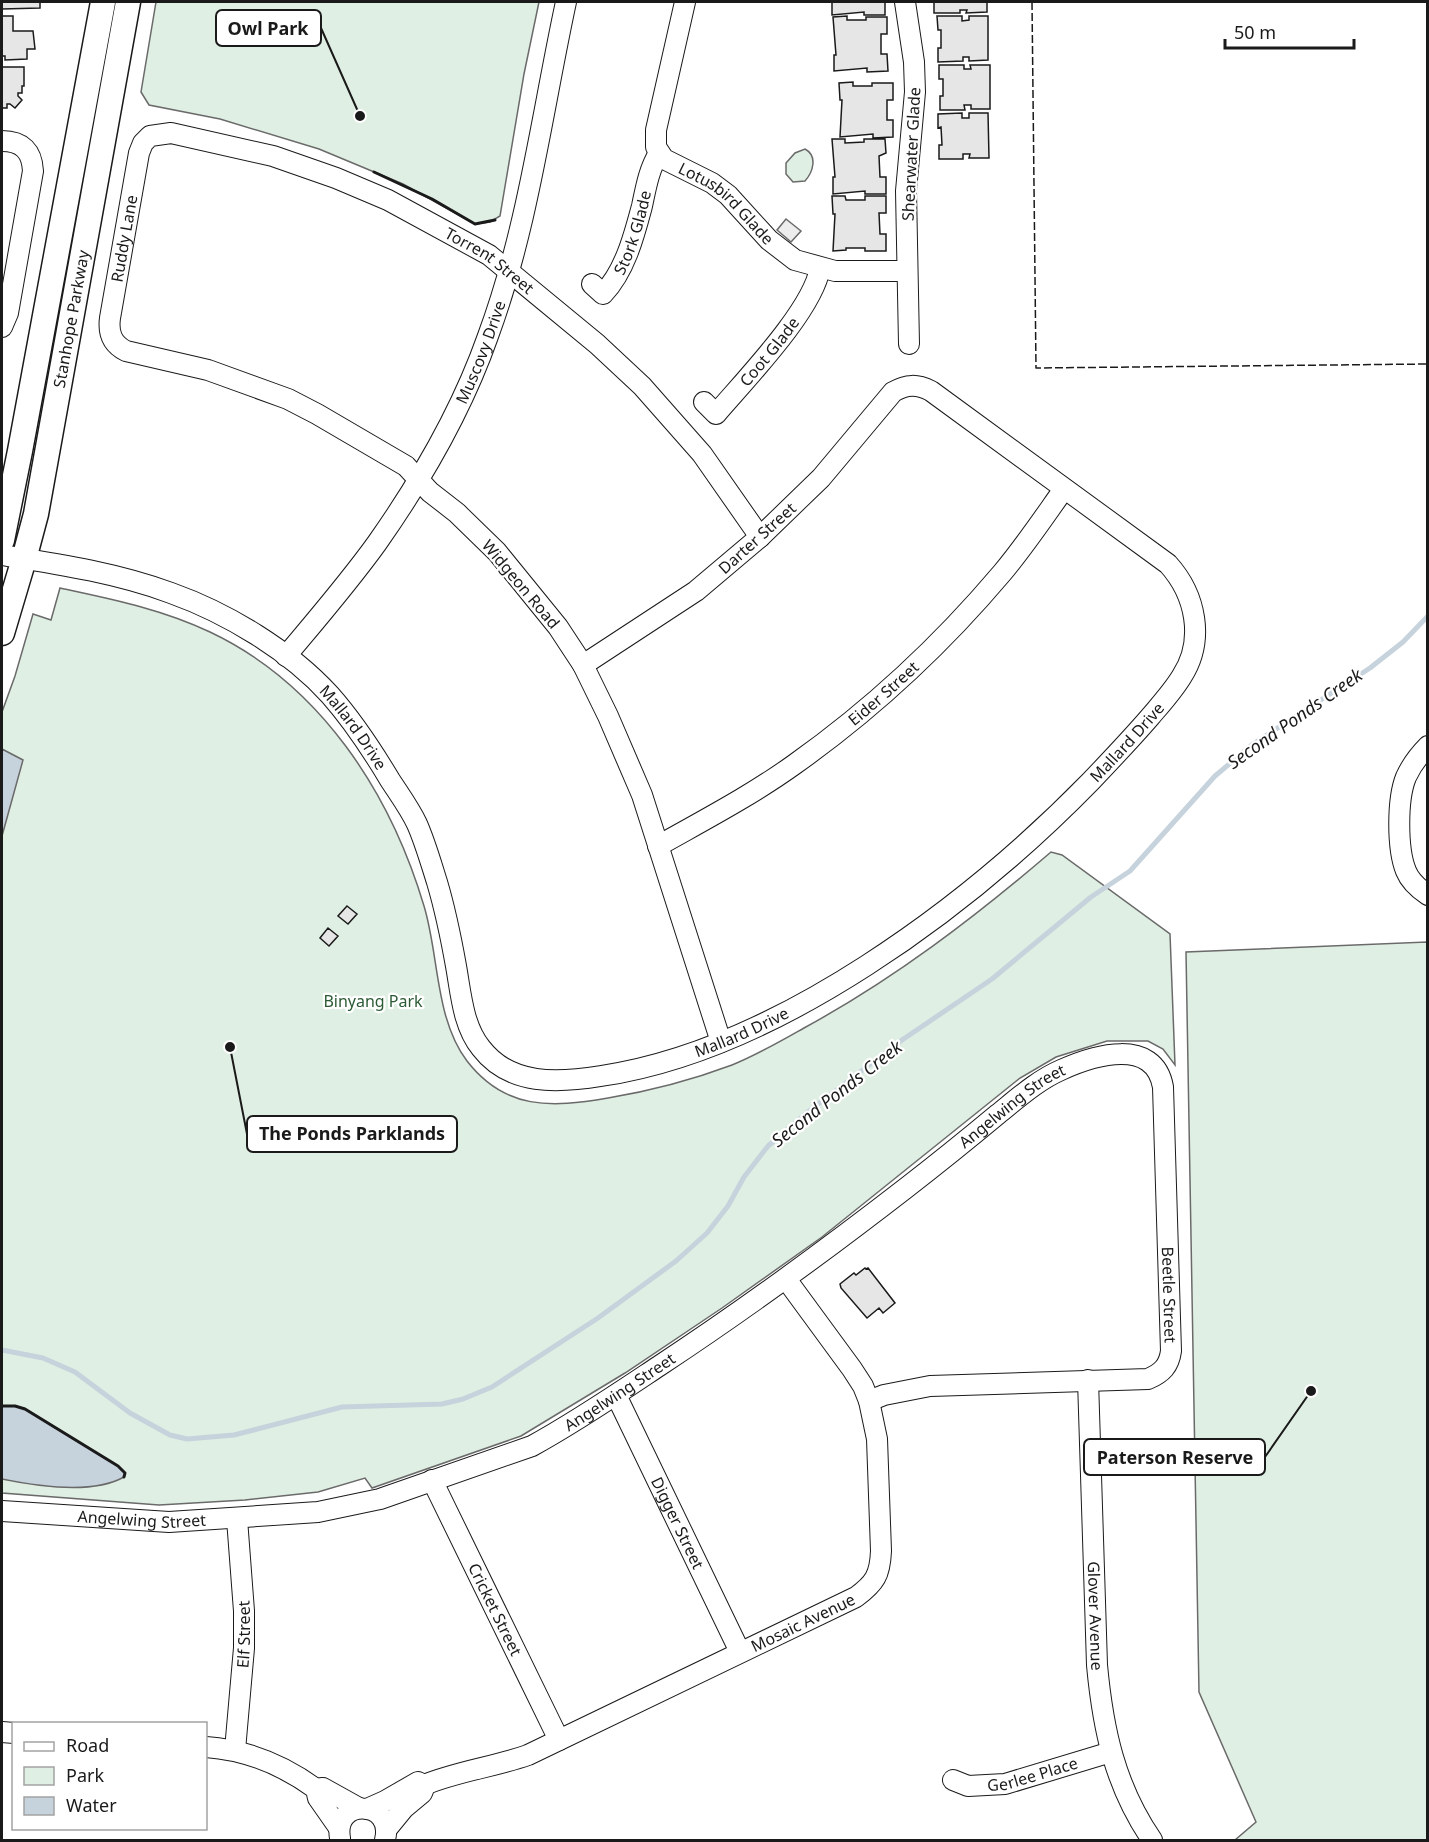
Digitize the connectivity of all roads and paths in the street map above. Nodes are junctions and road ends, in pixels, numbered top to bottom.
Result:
1 (93, 2) edge
2 (103, 2) edge
3 (128, 2) edge
4 (566, 2) edge
5 (685, 2) edge
6 (905, 2) edge
7 (88, 87) junction
8 (2, 141) edge
9 (139, 153) joint
10 (659, 153) junction
11 (820, 268) junction
12 (907, 271) junction
13 (510, 272) junction
14 (592, 284) dead end
15 (109, 325) joint
16 (2, 327) edge
17 (909, 344) dead end
18 (908, 386) joint
19 (704, 402) dead end
20 (418, 479) junction
21 (1064, 489) junction
22 (760, 537) junction
23 (2, 540) edge
24 (13, 557) edge
25 (2, 633) edge
26 (286, 656) junction
27 (583, 664) junction
28 (1428, 746) edge
29 (658, 846) junction
30 (1428, 895) edge
31 (721, 1042) junction
32 (1152, 1063) joint
33 (786, 1279) junction
34 (1088, 1380) junction
35 (616, 1395) junction
36 (869, 1401) junction
37 (432, 1480) junction
38 (2, 1511) edge
39 (237, 1519) junction
40 (740, 1652) junction
41 (559, 1740) junction
42 (207, 1747) edge
43 (235, 1750) junction
44 (1111, 1752) junction
45 (953, 1780) dead end
46 (424, 1785) junction
47 (316, 1789) junction
48 (363, 1808) junction
49 (338, 1836) edge
50 (386, 1837) edge
51 (1152, 1840) edge

1 - 7 street
2 - 7 main road, Stanhope Parkway
3 - 24 main road, Stanhope Parkway
4 - 13 street, Muscovy Drive
5 - 10 street, Lotusbird Glade
6 - 12 street, Shearwater Glade
7 - 23 main road, Stanhope Parkway
8 - 16 street
9 - 13 street, Torrent Street
9 - 15 street, Ruddy Lane
10 - 11 street, Lotusbird Glade
10 - 14 street, Stork Glade
11 - 12 street, Lotusbird Glade
11 - 19 street, Coot Glade
12 - 17 street, Shearwater Glade
13 - 20 street, Muscovy Drive
13 - 22 street, Torrent Street
15 - 20 street, Widgeon Road
18 - 21 street, Mallard Drive
18 - 22 street, Darter Street
20 - 26 street, Muscovy Drive
20 - 27 street, Widgeon Road
21 - 29 street, Eider Street
21 - 31 street, Mallard Drive
22 - 27 street, Darter Street
24 - 25 main road, Stanhope Parkway
24 - 26 street, Mallard Drive
26 - 31 street, Mallard Drive
27 - 29 street, Widgeon Road
28 - 30 street
29 - 31 street, Widgeon Road
32 - 33 street, Angelwing Street
32 - 34 street, Beetle Street
33 - 35 street, Angelwing Street
33 - 36 street, Mosaic Avenue
34 - 36 street, Beetle Street
34 - 44 street, Glover Avenue
35 - 37 street, Angelwing Street
35 - 40 street, Digger Street
36 - 40 street, Mosaic Avenue
37 - 39 street, Angelwing Street
37 - 41 street, Cricket Street
38 - 39 street, Angelwing Street
39 - 43 street, Elf Street
40 - 41 street, Mosaic Avenue
41 - 46 street, Mosaic Avenue
42 - 43 street
43 - 47 street
44 - 45 street, Gerlee Place
44 - 51 street, Glover Avenue
46 - 48 street, Mosaic Avenue
46 - 50 street, Mosaic Avenue
47 - 48 street
47 - 49 street
48 - 49 street
48 - 50 street

